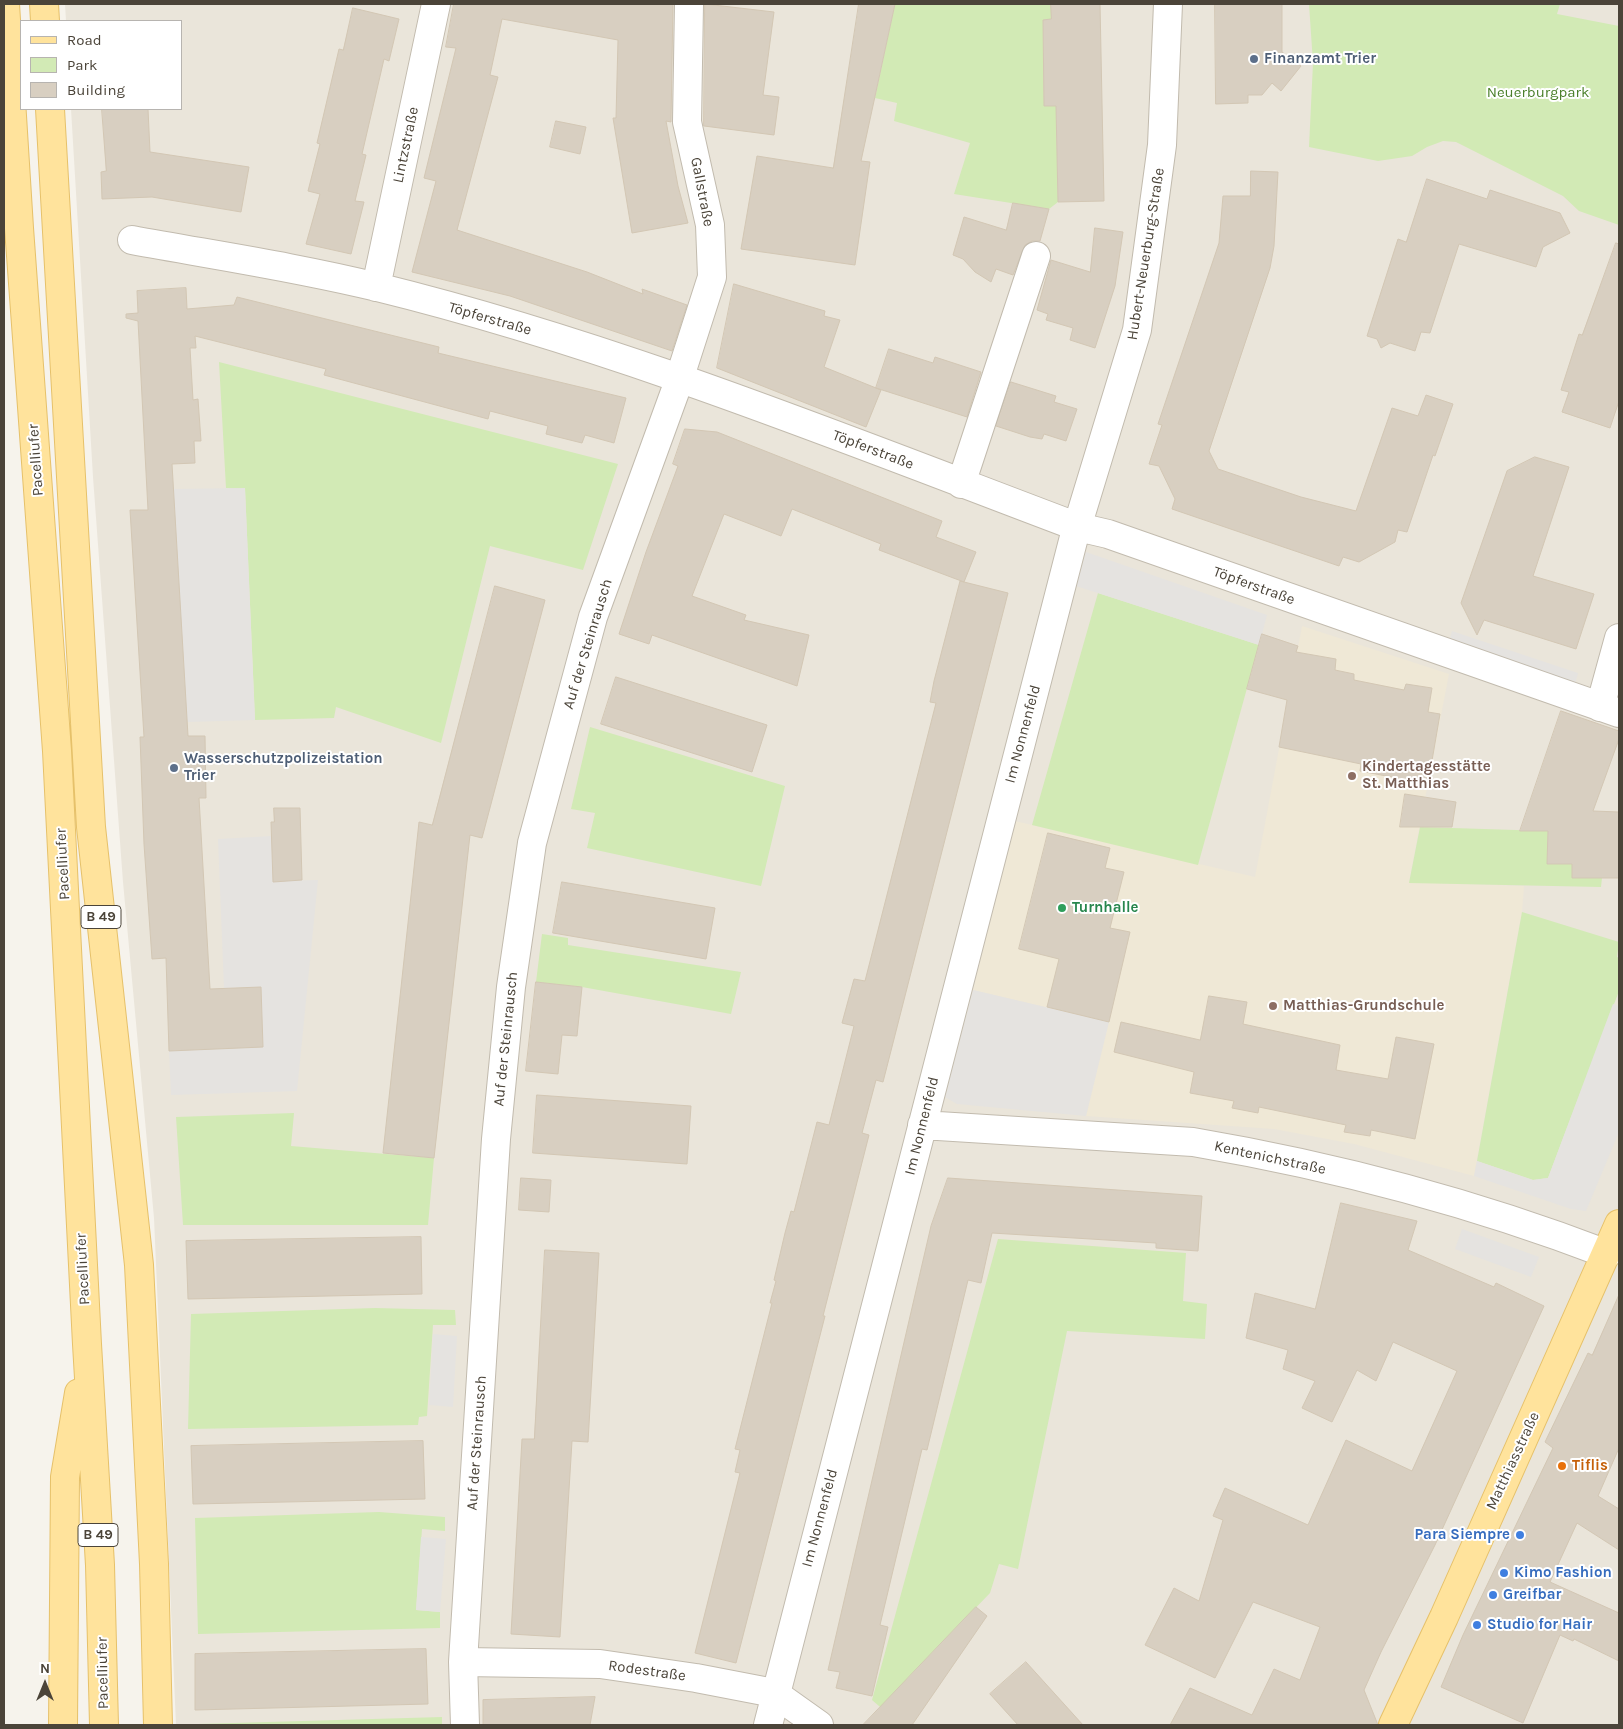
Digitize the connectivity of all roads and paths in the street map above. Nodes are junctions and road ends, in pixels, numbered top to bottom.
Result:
1 (6, 4) edge
2 (44, 4) edge
3 (436, 4) edge
4 (689, 4) edge
5 (1168, 4) edge
6 (45, 20) edge
7 (50, 110) edge
8 (132, 240) dead end
9 (1036, 256) dead end
10 (376, 287) junction
11 (679, 377) junction
12 (961, 484) junction
13 (1078, 526) junction
14 (1619, 638) edge
15 (1610, 710) edge
16 (922, 1125) junction
17 (1619, 1224) edge
18 (1607, 1254) junction
19 (87, 1344) junction
20 (463, 1662) junction
21 (774, 1693) junction
22 (63, 1725) edge
23 (104, 1725) edge
24 (158, 1725) edge
25 (465, 1725) edge
26 (768, 1725) edge
27 (819, 1725) edge
28 (1393, 1725) edge

1 - 19 main road, Pacelliufer / B 49
2 - 6 main road
3 - 10 street, Lintzstraße
4 - 11 street, Gallstraße
5 - 13 street, Hubert-Neuerburg-Straße
7 - 24 main road, Pacelliufer / B 49
8 - 10 street, Töpferstraße
9 - 12 street
10 - 11 street, Töpferstraße
11 - 12 street, Töpferstraße
11 - 20 street, Auf der Steinrausch
12 - 13 street, Töpferstraße
13 - 15 street, Töpferstraße
13 - 16 street, Im Nonnenfeld
14 - 15 street, Töpferstraße
16 - 18 street, Kentenichstraße
16 - 21 street, Im Nonnenfeld
17 - 18 main road, Matthiasstraße
18 - 28 main road, Matthiasstraße
19 - 22 main road
19 - 23 main road, Pacelliufer / B 49
20 - 21 street, Rodestraße
20 - 25 street, Auf der Steinrausch
21 - 26 street, Im Nonnenfeld
21 - 27 street, Rodestraße

